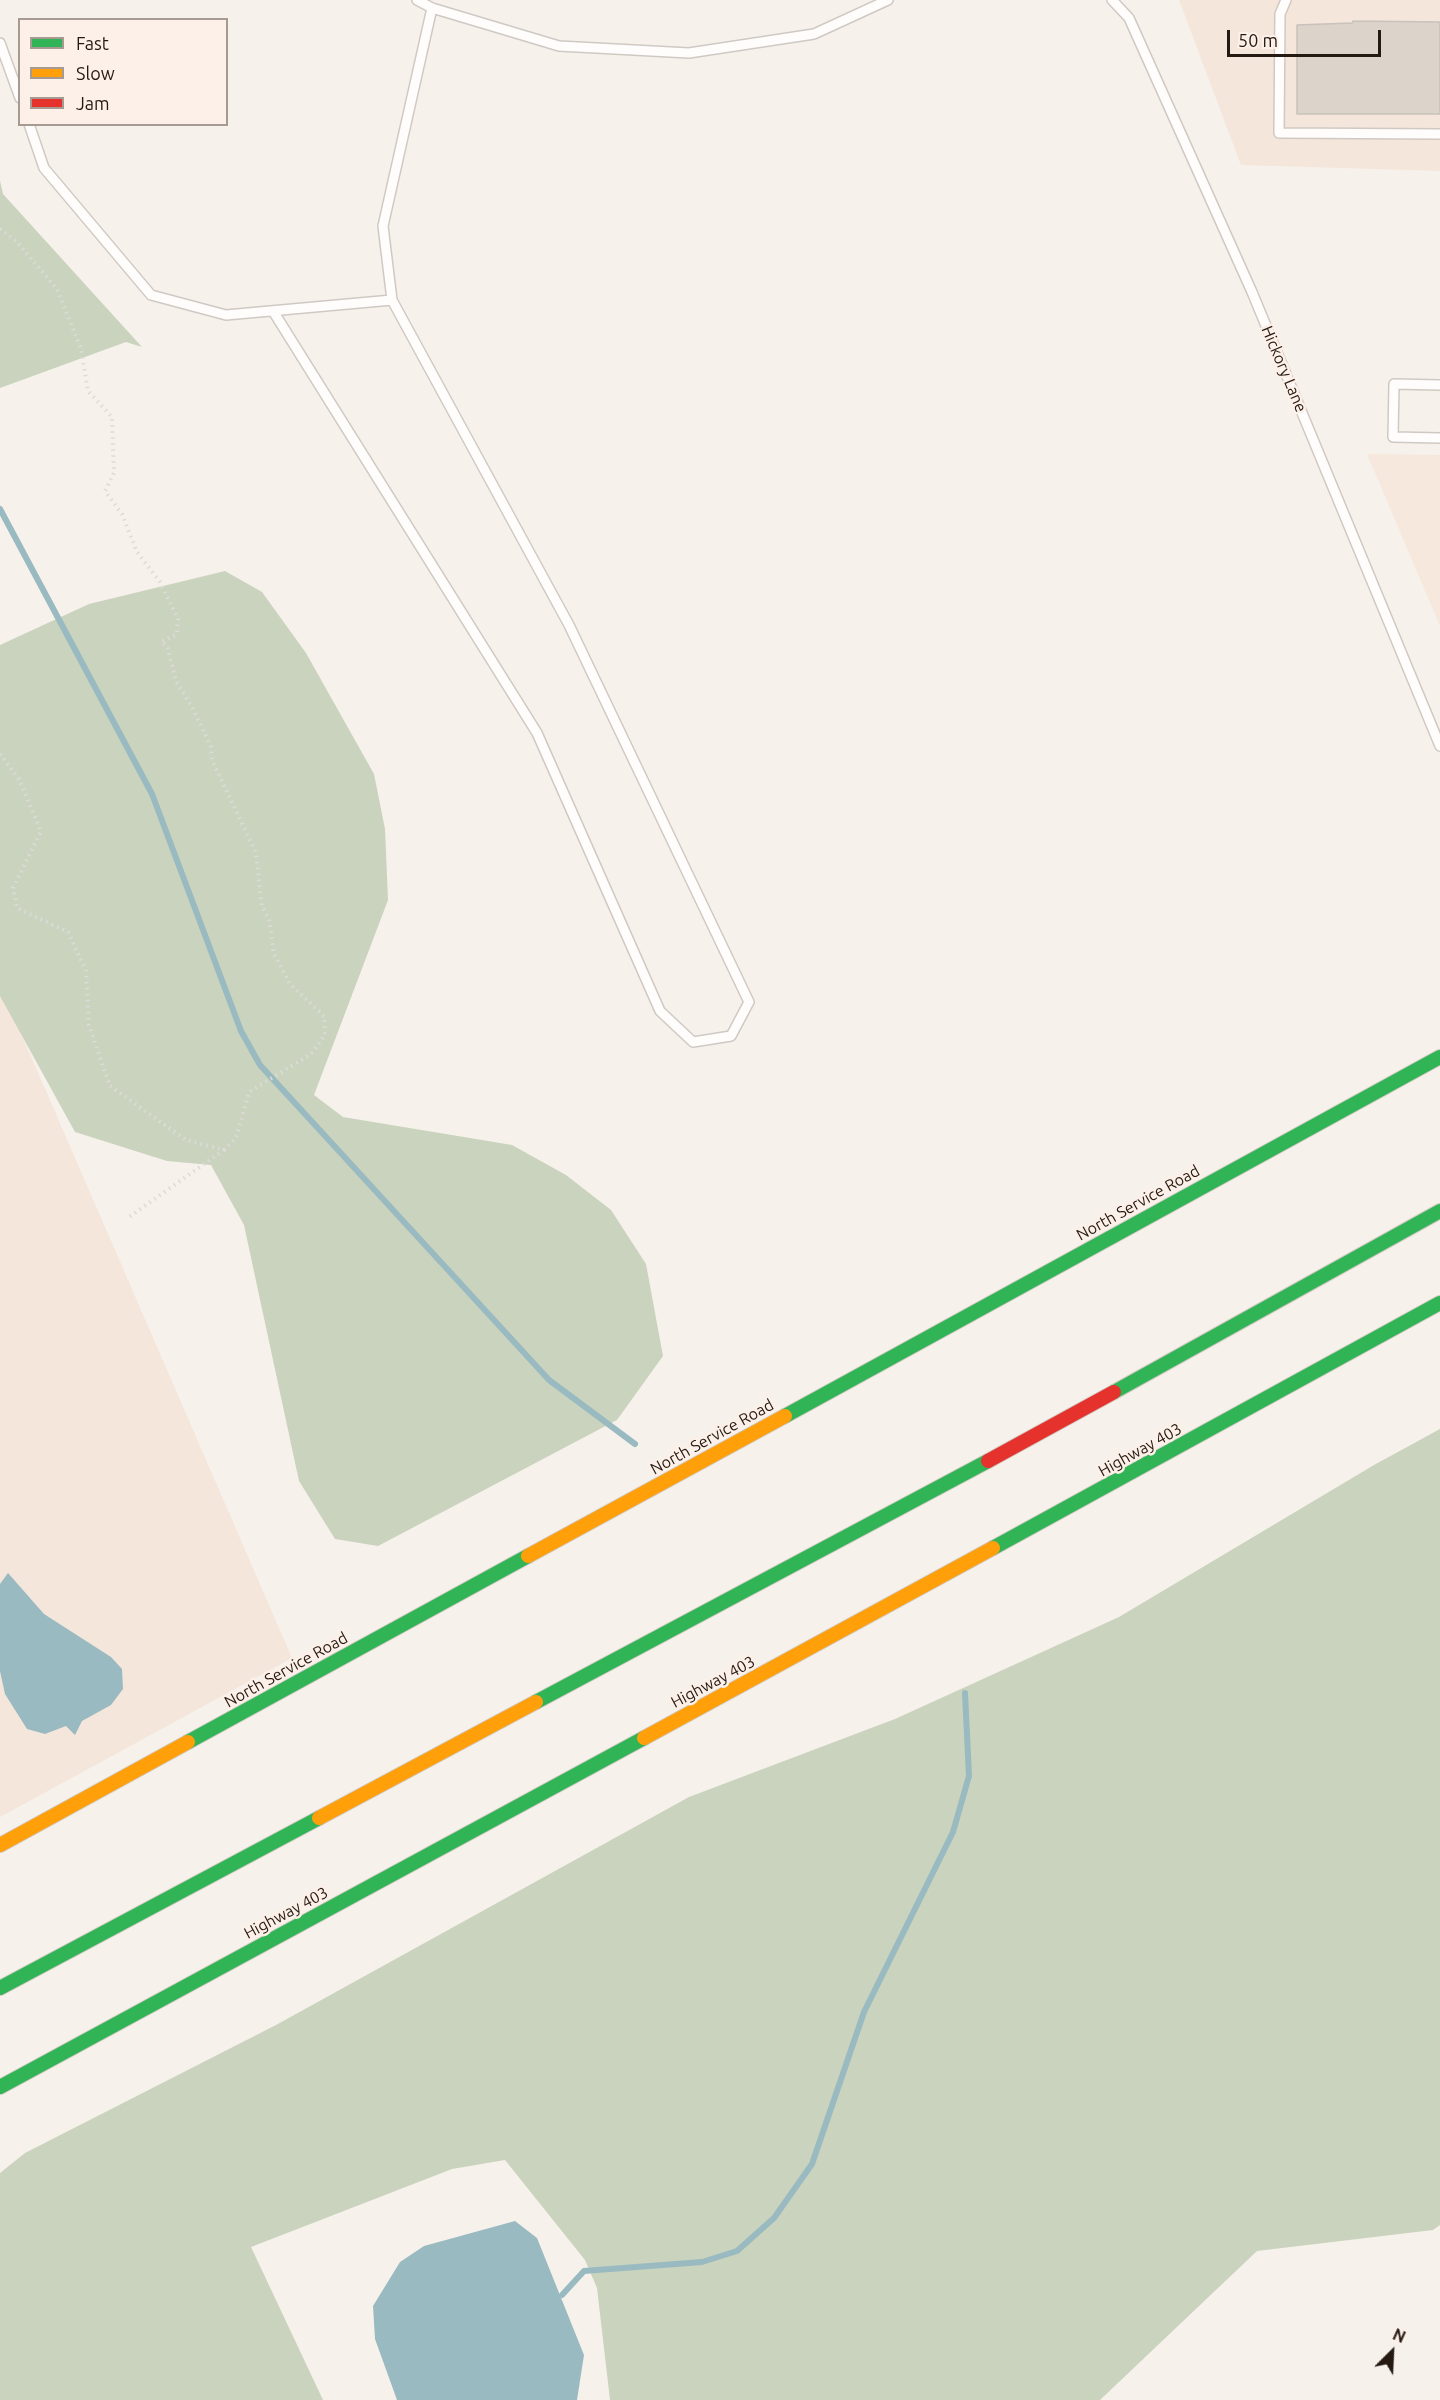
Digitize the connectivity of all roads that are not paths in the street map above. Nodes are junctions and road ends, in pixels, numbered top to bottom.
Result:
1 (417, 0) edge
2 (888, 0) edge
3 (1112, 0) edge
4 (1286, 0) edge
5 (432, 8) junction
6 (0, 43) edge
7 (18, 92) edge
8 (30, 126) edge
9 (1440, 134) edge
10 (392, 300) junction
11 (273, 311) junction
12 (1440, 385) edge
13 (1440, 438) edge
14 (1440, 746) edge
15 (1440, 1057) edge
16 (1440, 1211) edge
17 (1440, 1303) edge
18 (0, 1845) edge
19 (0, 1988) edge
20 (0, 2087) edge

1 - 5 lane
2 - 5 lane
3 - 14 lane, Hickory Lane
4 - 9 lane
5 - 10 lane
6 - 7 lane
8 - 11 lane
10 - 11 lane
10 - 11 lane
12 - 13 lane
15 - 18 main road, North Service Road
16 - 19 main road
17 - 20 main road, Highway 403

